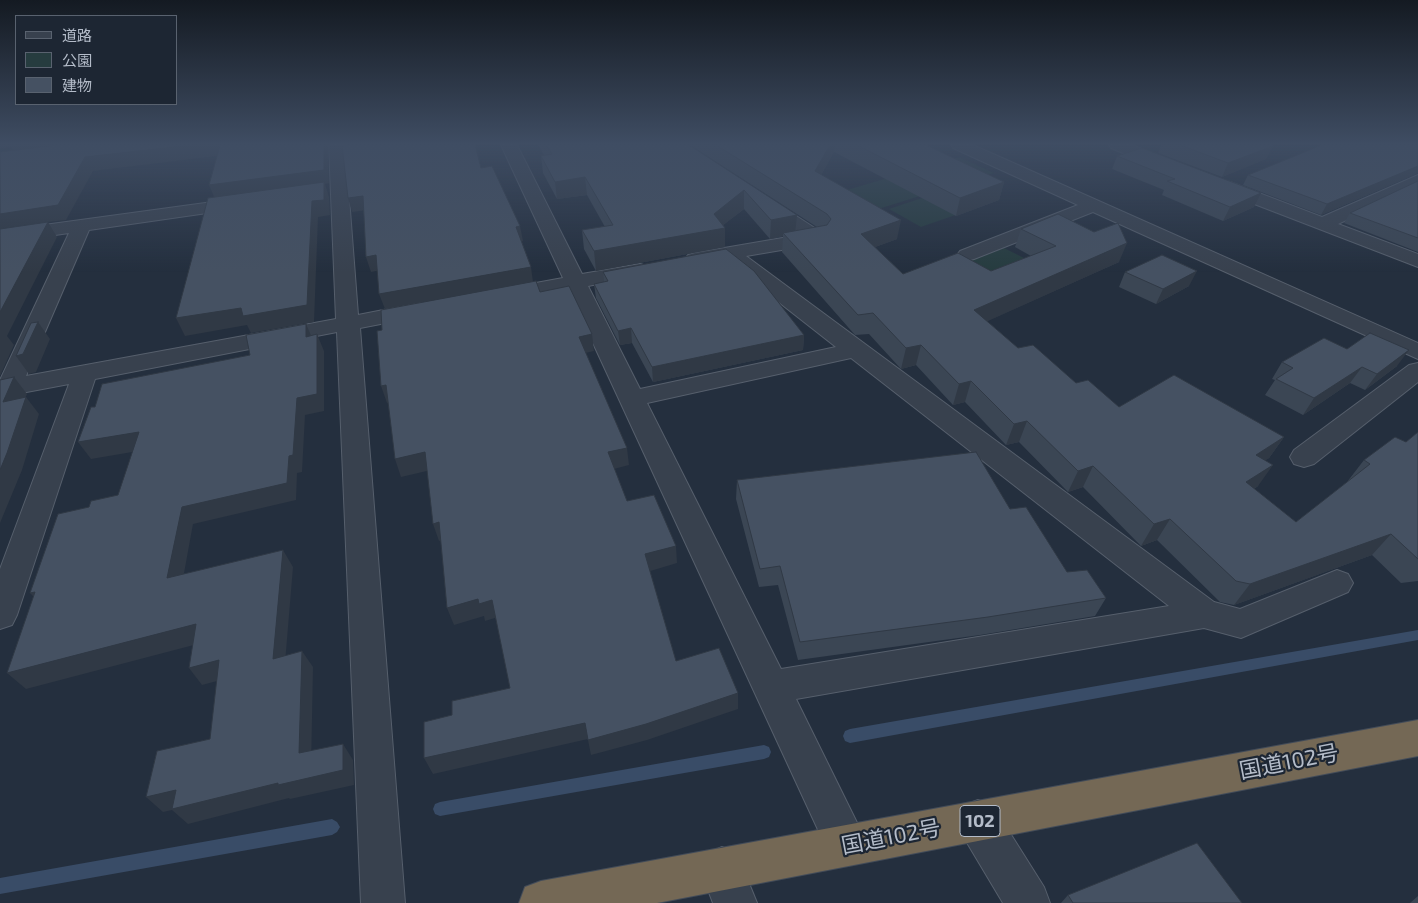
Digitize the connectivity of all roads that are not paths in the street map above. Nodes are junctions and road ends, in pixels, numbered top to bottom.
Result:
1 (329, 187) edge
2 (529, 187) edge
3 (1051, 187) edge
4 (1224, 187) edge
5 (1402, 187) edge
6 (750, 194) edge
7 (259, 200) edge
8 (1092, 206) junction
9 (1322, 224) junction
10 (82, 226) junction
11 (0, 237) edge
12 (728, 253) junction
13 (967, 255) dead end
14 (680, 262) edge
15 (1418, 262) edge
16 (660, 266) edge
17 (573, 282) junction
18 (486, 298) edge
19 (437, 307) edge
20 (348, 324) junction
21 (854, 350) junction
22 (1418, 352) edge
23 (1418, 370) edge
24 (85, 373) junction
25 (4, 388) edge
26 (632, 399) junction
27 (1304, 457) dead end
28 (1337, 583) dead end
29 (1204, 614) junction
30 (0, 615) edge
31 (772, 687) junction
32 (1418, 738) edge
33 (978, 821) junction
34 (847, 845) junction
35 (729, 886) edge
36 (383, 903) edge
37 (541, 903) edge
38 (1028, 903) edge

1 - 20 street
2 - 17 street
3 - 8 street
4 - 9 street
5 - 9 street
6 - 12 street
7 - 10 street
8 - 13 street
8 - 22 street
9 - 15 street
10 - 11 street
10 - 25 street
12 - 14 street
12 - 21 street
16 - 17 street
17 - 18 street
17 - 26 street
19 - 20 street
20 - 24 street
20 - 36 street
21 - 26 street
21 - 29 street
23 - 27 street
24 - 25 street
24 - 30 street
26 - 31 street
28 - 29 street
29 - 31 street
31 - 34 street
32 - 33 highway, 国道102号 / 102
33 - 34 highway, 国道102号 / 102
33 - 38 street
34 - 35 highway, 国道102号 / 102
35 - 37 highway, 国道102号 / 102

